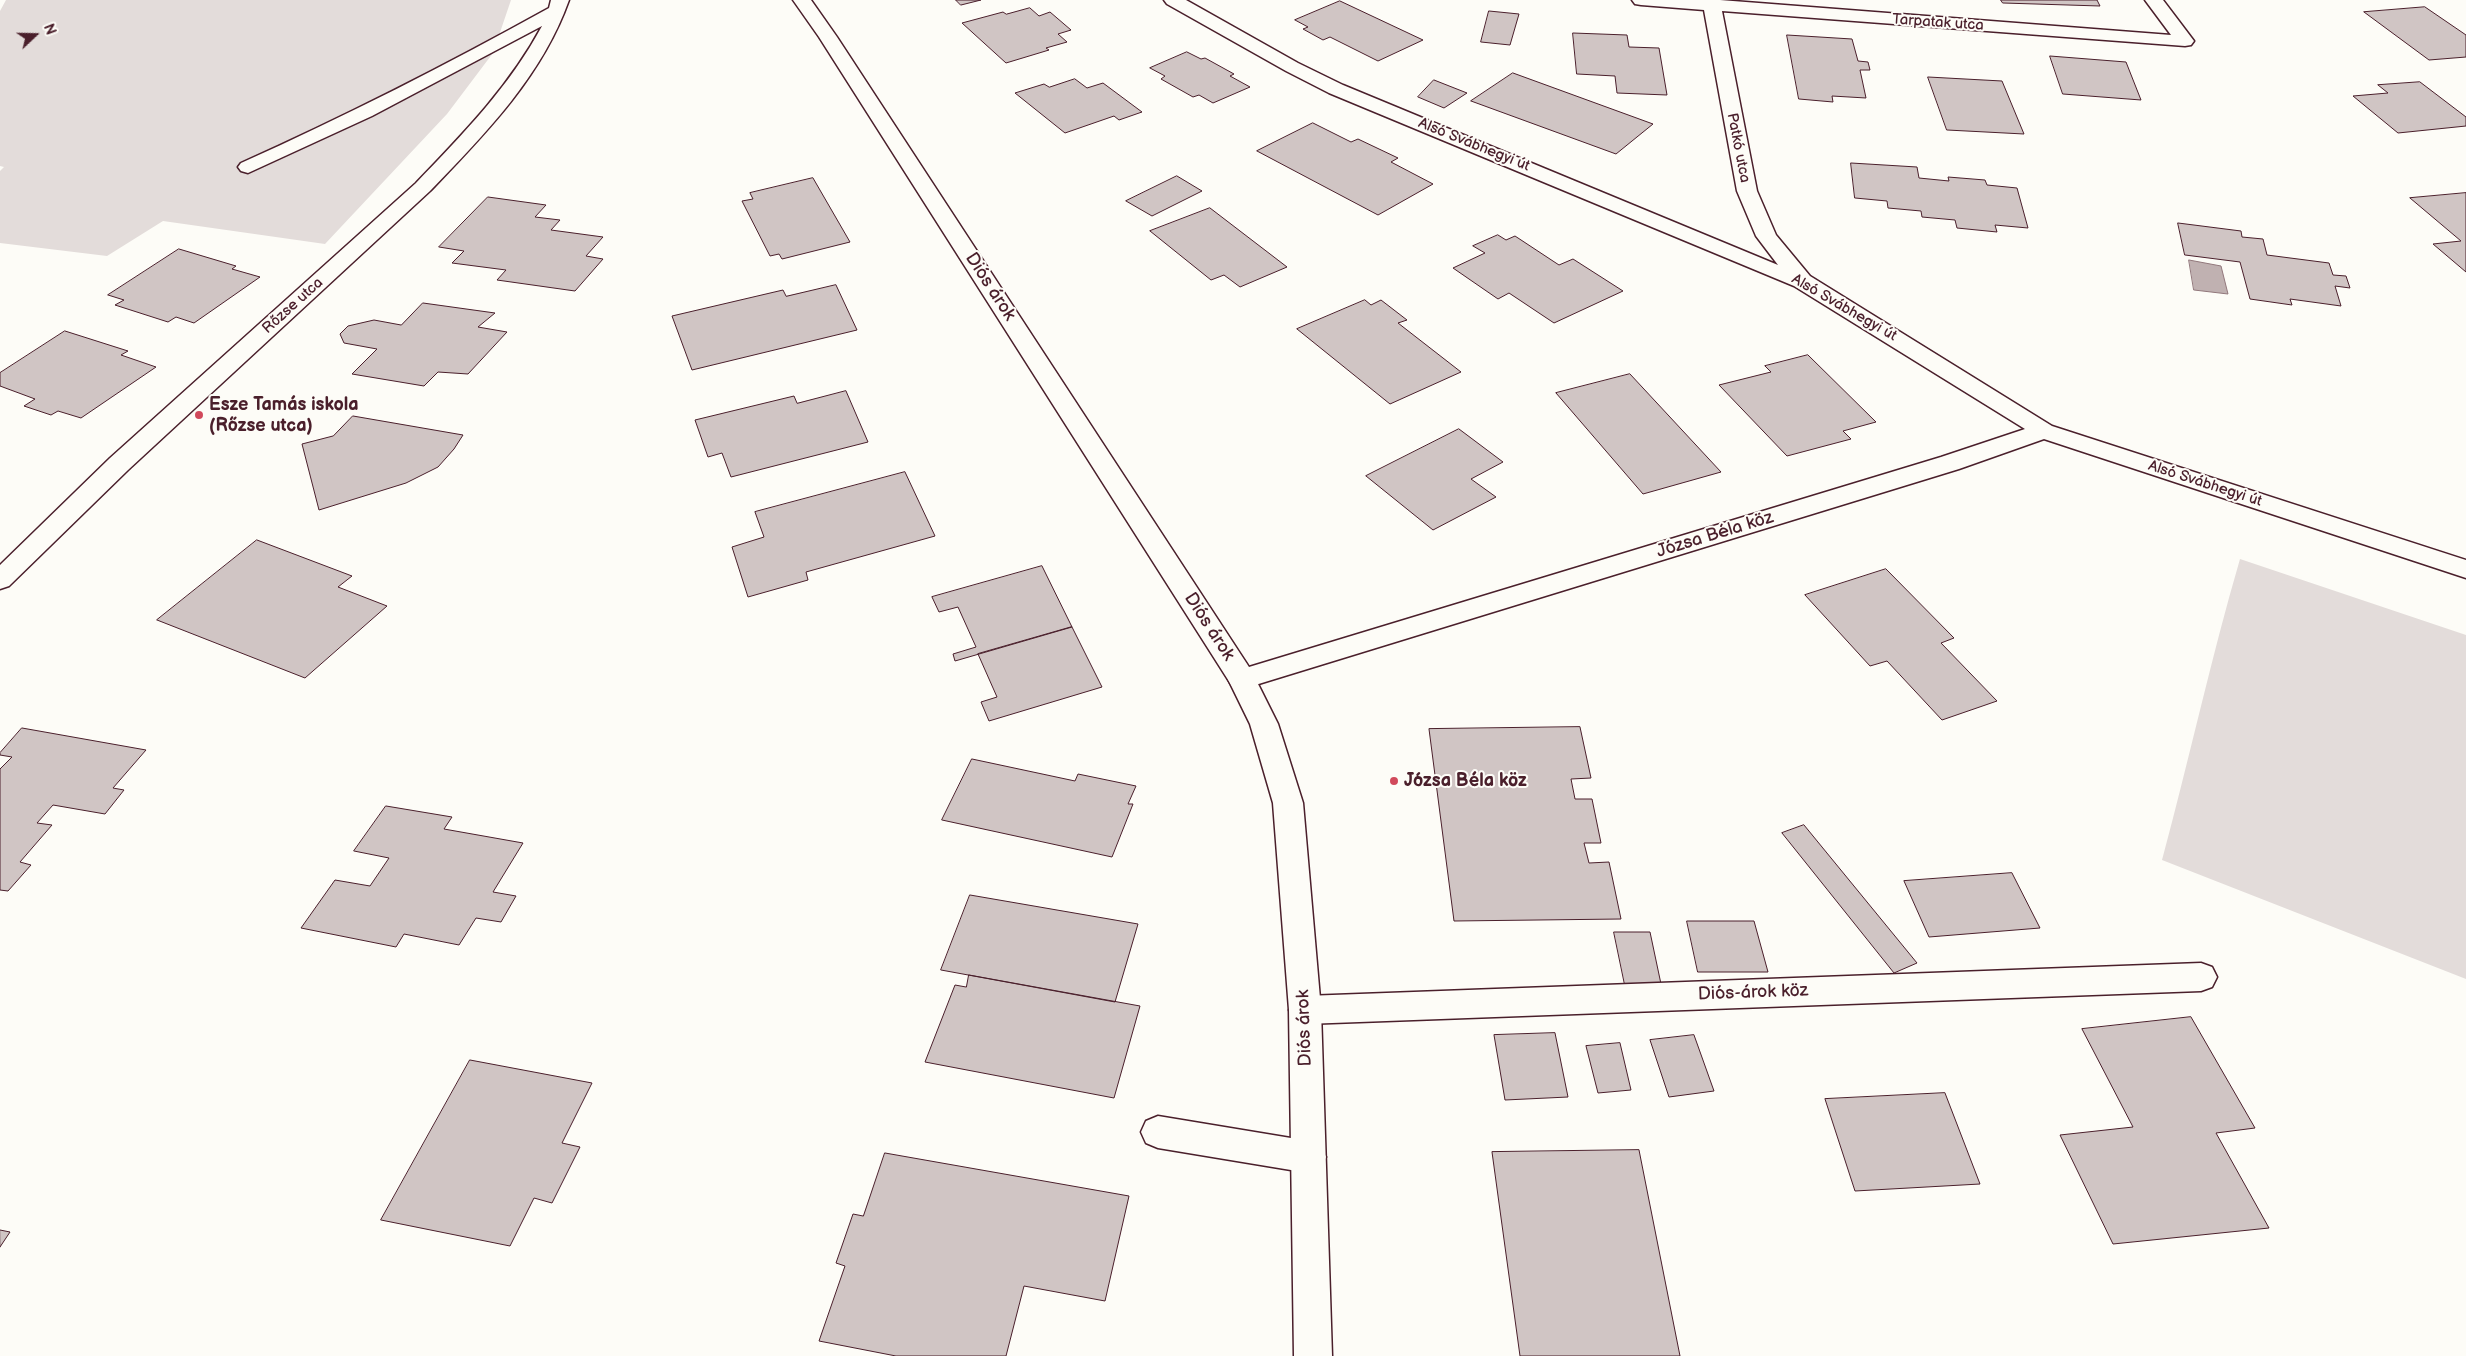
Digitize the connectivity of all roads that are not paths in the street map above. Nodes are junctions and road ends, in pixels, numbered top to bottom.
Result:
1 (802, 0) edge
2 (1173, 0) edge
3 (1641, 0) edge
4 (2154, 0) edge
5 (1711, 3) edge
6 (559, 5) edge
7 (248, 167) dead end
8 (1802, 281) junction
9 (2044, 431) junction
10 (2466, 569) edge
11 (0, 580) edge
12 (1242, 679) junction
13 (2201, 977) dead end
14 (1305, 1010) junction
15 (1158, 1132) dead end
16 (1308, 1157) junction
17 (1313, 1356) edge

1 - 12 street, Diós árok
2 - 8 street, Alsó Svábhegyi út
3 - 5 street, Tarpatak utca
4 - 5 street, Tarpatak utca
5 - 8 street, Patkó utca
6 - 7 street, Rőzse utca
6 - 11 street, Rőzse utca
8 - 9 street, Alsó Svábhegyi út
9 - 10 street, Alsó Svábhegyi út
9 - 12 street, Józsa Béla köz
12 - 14 street, Diós árok
13 - 14 street, Diós-árok köz
14 - 16 street, Diós árok
15 - 16 street
16 - 17 street, Diós árok

